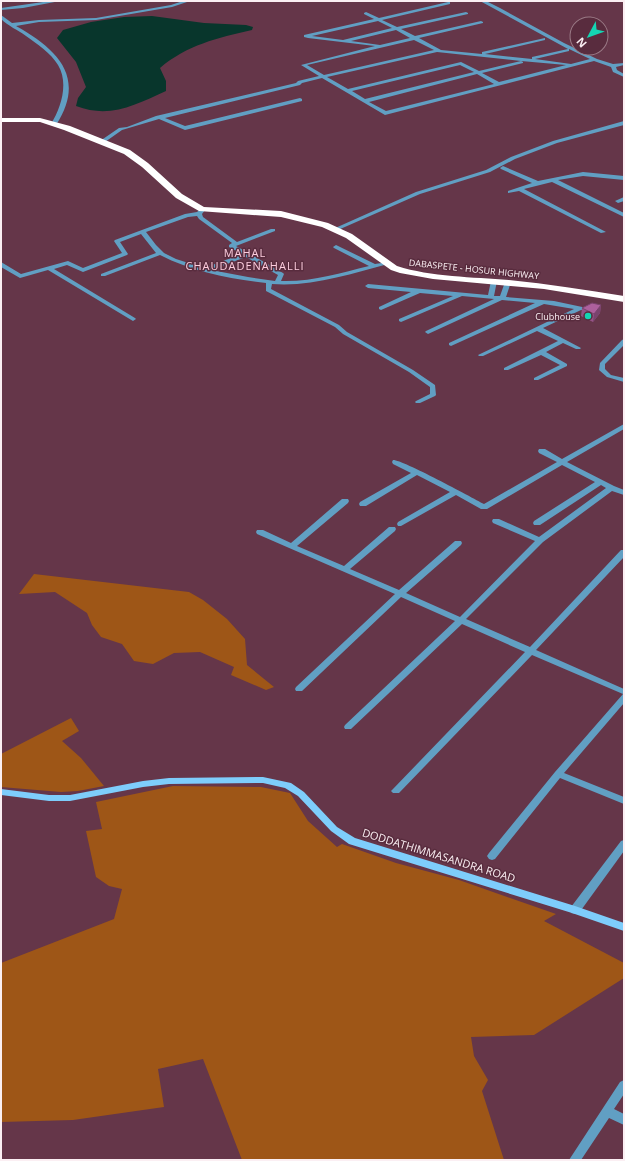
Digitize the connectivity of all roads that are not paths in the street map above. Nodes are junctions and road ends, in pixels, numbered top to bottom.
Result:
1 (58, 1) edge
2 (188, 1) edge
3 (482, 1) edge
4 (448, 3) dead end
5 (1, 9) edge
6 (366, 13) dead end
7 (466, 13) dead end
8 (1, 16) edge
9 (378, 19) junction
10 (481, 22) dead end
11 (11, 25) junction
12 (396, 28) junction
13 (415, 38) junction
14 (543, 39) dead end
15 (343, 41) junction
16 (384, 46) junction
17 (438, 50) junction
18 (567, 50) dead end
19 (477, 55) junction
20 (528, 60) junction
21 (592, 60) dead end
22 (575, 64) junction
23 (624, 64) edge
24 (614, 66) junction
25 (479, 72) junction
26 (624, 76) edge
27 (323, 77) junction
28 (498, 84) junction
29 (347, 90) junction
30 (300, 100) dead end
31 (364, 101) junction
32 (156, 116) junction
33 (1, 120) edge
34 (624, 122) edge
35 (54, 124) junction
36 (103, 141) junction
37 (503, 168) dead end
38 (624, 178) edge
39 (553, 180) junction
40 (537, 183) junction
41 (519, 189) junction
42 (510, 192) dead end
43 (200, 212) junction
44 (624, 215) edge
45 (336, 229) junction
46 (273, 230) dead end
47 (142, 231) junction
48 (603, 232) dead end
49 (237, 244) junction
50 (336, 247) dead end
51 (161, 253) junction
52 (246, 255) junction
53 (386, 263) junction
54 (1, 264) edge
55 (375, 266) junction
56 (50, 268) junction
57 (205, 270) junction
58 (103, 275) dead end
59 (494, 281) junction
60 (269, 282) junction
61 (278, 282) junction
62 (508, 282) junction
63 (368, 286) dead end
64 (419, 291) junction
65 (461, 294) junction
66 (490, 297) junction
67 (502, 298) junction
68 (624, 299) edge
69 (543, 302) junction
70 (381, 308) dead end
71 (133, 319) dead end
72 (401, 320) dead end
73 (537, 328) junction
74 (428, 332) dead end
75 (563, 341) junction
76 (624, 341) edge
77 (451, 344) dead end
78 (578, 348) dead end
79 (541, 352) junction
80 (480, 355) dead end
81 (506, 369) dead end
82 (536, 379) dead end
83 (624, 380) edge
84 (418, 402) dead end
85 (624, 426) edge
86 (542, 451) dead end
87 (396, 462) dead end
88 (563, 462) junction
89 (417, 472) junction
90 (601, 482) junction
91 (611, 488) junction
92 (456, 492) junction
93 (624, 493) edge
94 (345, 501) dead end
95 (364, 504) dead end
96 (496, 521) dead end
97 (537, 523) dead end
98 (402, 524) dead end
99 (392, 529) dead end
100 (260, 532) dead end
101 (540, 540) junction
102 (458, 543) dead end
103 (292, 546) junction
104 (624, 552) edge
105 (345, 569) junction
106 (400, 594) junction
107 (461, 620) junction
108 (531, 651) junction
109 (299, 689) dead end
110 (624, 692) edge
111 (624, 697) edge
112 (348, 727) dead end
113 (558, 774) junction
114 (396, 791) dead end
115 (1, 792) edge
116 (624, 801) edge
117 (624, 844) edge
118 (492, 856) dead end
119 (575, 910) junction
120 (624, 927) edge
121 (624, 1085) edge
122 (607, 1111) junction
123 (624, 1120) edge
124 (575, 1160) edge

1 - 5 street
2 - 11 street
3 - 24 street
4 - 9 street
6 - 9 street
7 - 12 street
8 - 11 street
9 - 12 street
9 - 15 street
10 - 13 street
11 - 35 street
12 - 13 street
12 - 15 street
13 - 16 street
13 - 17 street
14 - 19 street
15 - 16 street
16 - 27 street
17 - 19 street
17 - 27 street
18 - 20 street
19 - 20 street
20 - 22 street
20 - 25 street
21 - 22 street
22 - 28 street
23 - 24 street
24 - 26 street
25 - 28 street
25 - 29 street
25 - 31 street
27 - 29 street
27 - 32 street
28 - 31 street
29 - 31 street
30 - 32 street
32 - 36 street
33 - 35 highway, DABASPETE - HOSUR HIGHWAY
34 - 45 street
35 - 36 highway, DABASPETE - HOSUR HIGHWAY
36 - 43 highway, DABASPETE - HOSUR HIGHWAY
37 - 40 street
38 - 39 street
39 - 40 street
39 - 44 street
40 - 41 street
41 - 42 street
41 - 48 street
43 - 45 highway, DABASPETE - HOSUR HIGHWAY
43 - 47 street
43 - 49 street
45 - 53 highway, DABASPETE - HOSUR HIGHWAY
46 - 49 street
47 - 51 street
47 - 56 street
49 - 52 street
50 - 55 street
51 - 57 street
51 - 58 street
52 - 57 street
52 - 61 street
53 - 55 street
53 - 59 highway, DABASPETE - HOSUR HIGHWAY
54 - 56 street
55 - 61 street
56 - 71 street
57 - 60 street
59 - 62 highway, DABASPETE - HOSUR HIGHWAY
59 - 66 street
60 - 61 street
60 - 84 street
62 - 67 street
62 - 68 highway, DABASPETE - HOSUR HIGHWAY
63 - 64 street
64 - 65 street
64 - 70 street
65 - 66 street
65 - 72 street
66 - 67 street
67 - 69 street
67 - 74 street
69 - 73 street
69 - 77 street
73 - 75 street
73 - 80 street
75 - 78 street
75 - 79 street
76 - 83 street
79 - 81 street
79 - 82 street
85 - 88 street
86 - 88 street
87 - 89 street
88 - 90 street
88 - 92 street
89 - 92 street
89 - 95 street
90 - 91 street
90 - 97 street
91 - 93 street
91 - 101 street
92 - 98 street
94 - 103 street
96 - 101 street
99 - 105 street
100 - 103 street
101 - 107 street
102 - 106 street
103 - 105 street
104 - 108 street
105 - 106 street
106 - 107 street
106 - 109 street
107 - 108 street
107 - 112 street
108 - 110 street
108 - 114 street
111 - 113 street
113 - 116 street
113 - 118 street
115 - 119 street, DODDATHIMMASANDRA ROAD
117 - 119 street
119 - 120 street, DODDATHIMMASANDRA ROAD
121 - 122 street
122 - 123 street
122 - 124 street

